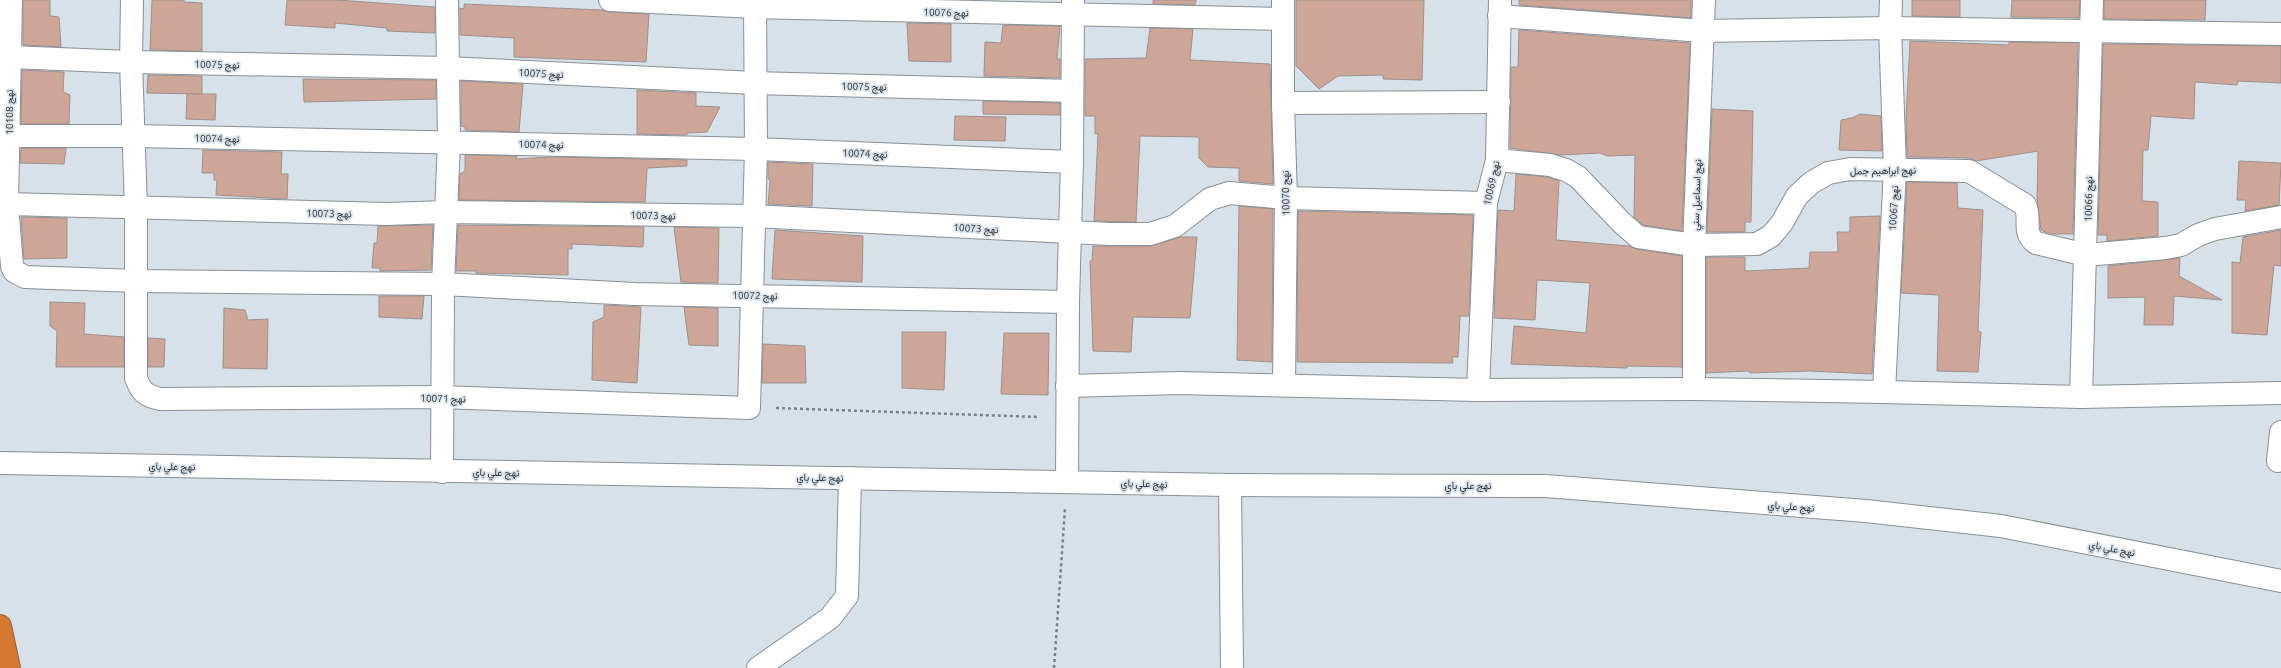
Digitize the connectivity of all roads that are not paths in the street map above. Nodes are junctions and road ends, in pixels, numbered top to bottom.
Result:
1 (11, 0) edge
2 (132, 0) edge
3 (447, 0) edge
4 (610, 0) edge
5 (1704, 0) edge
6 (1891, 0) edge
7 (2092, 0) edge
8 (755, 4) edge
9 (899, 6) edge
10 (1073, 8) edge
11 (1500, 8) edge
12 (1283, 9) edge
13 (1890, 28) junction
14 (1703, 31) junction
15 (2092, 32) junction
16 (2281, 34) edge
17 (10, 57) junction
18 (131, 62) junction
19 (447, 68) junction
20 (755, 83) junction
21 (1072, 91) junction
22 (1499, 102) junction
23 (1283, 103) junction
24 (9, 136) junction
25 (135, 136) junction
26 (449, 142) junction
27 (756, 149) junction
28 (1497, 160) junction
29 (1072, 162) junction
30 (1895, 168) junction
31 (1286, 198) junction
32 (1486, 202) junction
33 (7, 204) junction
34 (136, 208) junction
35 (446, 212) junction
36 (753, 216) junction
37 (2281, 217) edge
38 (1070, 233) junction
39 (1694, 245) junction
40 (2086, 255) junction
41 (14, 271) joint
42 (137, 281) junction
43 (443, 284) junction
44 (752, 295) junction
45 (1068, 302) junction
46 (1284, 385) junction
47 (1067, 386) junction
48 (1694, 389) junction
49 (1478, 390) junction
50 (1884, 392) junction
51 (2281, 393) edge
52 (441, 397) junction
53 (2081, 397) junction
54 (2281, 432) edge
55 (2278, 461) dead end
56 (0, 463) edge
57 (442, 472) junction
58 (850, 478) junction
59 (1067, 481) junction
60 (1230, 485) junction
61 (2281, 580) edge
62 (0, 626) edge
63 (9, 668) edge
64 (758, 668) edge
65 (1232, 668) edge

1 - 17 street, نهج 10108
2 - 18 street
3 - 19 street
4 - 8 street, نهج 10076
5 - 14 street, نهج اسماعيل سني
6 - 13 street, نهج 10067
7 - 15 street, نهج 10066
8 - 9 street, نهج 10076
8 - 20 street
9 - 10 street, نهج 10076
10 - 12 street, نهج 10076
10 - 21 street
11 - 14 street
11 - 22 street, نهج 10069
12 - 23 street, نهج 10070
13 - 14 street
13 - 15 street
13 - 30 street, نهج 10067
14 - 39 street, نهج اسماعيل سني
15 - 16 street
15 - 40 street, نهج 10066
17 - 18 street, نهج 10075
17 - 24 street, نهج 10108
18 - 19 street, نهج 10075
18 - 25 street
19 - 20 street, نهج 10075
19 - 26 street
20 - 21 street, نهج 10075
20 - 27 street
21 - 29 street
22 - 23 street
22 - 28 street, نهج 10069
23 - 31 street, نهج 10070
24 - 25 street, نهج 10074
24 - 33 street, نهج 10108
25 - 26 street, نهج 10074
25 - 34 street
26 - 27 street, نهج 10074
26 - 35 street
27 - 29 street, نهج 10074
27 - 36 street
28 - 32 street, نهج 10069
28 - 39 street, نهج ابراهيم جمل
29 - 38 street
30 - 39 street, نهج ابراهيم جمل
30 - 40 street, نهج ابراهيم جمل
30 - 50 street, نهج 10067
31 - 32 street, نهج 10073
31 - 38 street, نهج 10073
31 - 46 street, نهج 10070
32 - 49 street, نهج 10069
33 - 34 street, نهج 10073
33 - 41 street, نهج 10108
34 - 35 street, نهج 10073
34 - 42 street
35 - 36 street, نهج 10073
35 - 43 street
36 - 38 street, نهج 10073
36 - 44 street
37 - 40 street, نهج ابراهيم جمل
38 - 45 street
39 - 48 street, نهج اسماعيل سني
40 - 53 street, نهج 10066
41 - 42 street, نهج 10072
42 - 43 street, نهج 10072
42 - 52 street, نهج 10071
43 - 44 street, نهج 10072
43 - 52 street
44 - 45 street, نهج 10072
44 - 52 street, نهج 10071
45 - 47 street
46 - 47 street
46 - 49 street
47 - 59 street
48 - 49 street
48 - 50 street
50 - 53 street
51 - 53 street
52 - 57 street
54 - 55 street
56 - 57 street, نهج علي باي
57 - 58 street, نهج علي باي
58 - 59 street, نهج علي باي
58 - 64 street
59 - 60 street, نهج علي باي
60 - 61 street, نهج علي باي
60 - 65 street
62 - 63 highway

